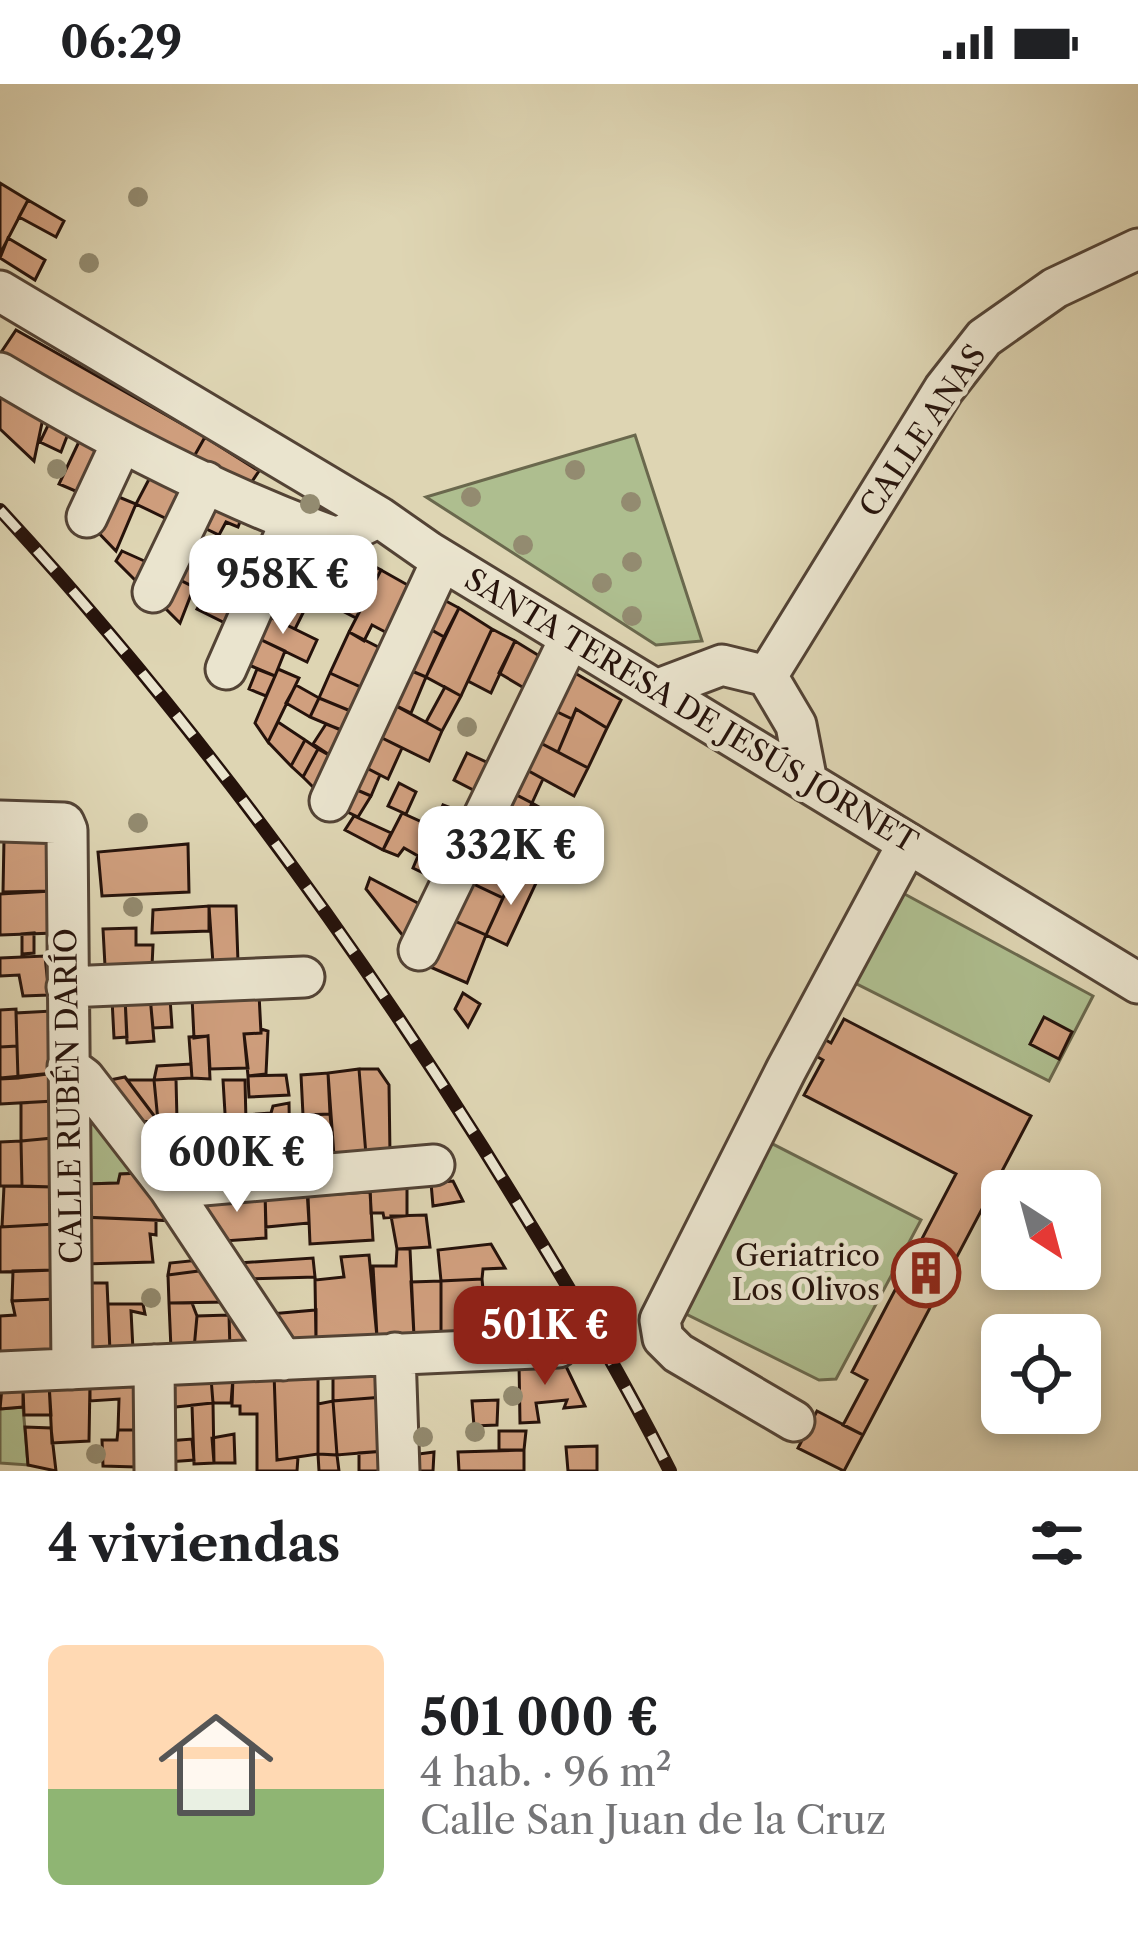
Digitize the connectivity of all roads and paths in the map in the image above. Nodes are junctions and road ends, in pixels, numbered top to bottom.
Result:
1 (1138, 249) edge
2 (0, 291) edge
3 (0, 373) edge
4 (122, 442) junction
5 (206, 482) junction
6 (87, 517) dead end
7 (379, 517) junction
8 (291, 521) junction
9 (442, 560) junction
10 (153, 592) dead end
11 (570, 638) junction
12 (226, 669) dead end
13 (767, 676) junction
14 (656, 690) junction
15 (807, 782) junction
16 (330, 801) dead end
17 (0, 821) edge
18 (908, 843) junction
19 (419, 950) dead end
20 (304, 977) dead end
21 (1137, 982) edge
22 (67, 987) junction
23 (68, 1066) junction
24 (434, 1165) dead end
25 (170, 1188) junction
26 (558, 1347) dead end
27 (394, 1353) junction
28 (283, 1360) junction
29 (154, 1365) junction
30 (72, 1369) junction
31 (0, 1372) edge
32 (794, 1421) dead end
33 (155, 1471) edge
34 (399, 1471) edge

1 - 13 street, CALLE ANAS
2 - 7 street, SANTA TERESA DE JESÚS JORNET
3 - 4 street
4 - 5 street
4 - 6 street
5 - 8 street
5 - 10 street
7 - 8 street
7 - 9 street, SANTA TERESA DE JESÚS JORNET
8 - 12 street
9 - 11 street, SANTA TERESA DE JESÚS JORNET
9 - 16 street
11 - 14 street, SANTA TERESA DE JESÚS JORNET
11 - 19 street
13 - 14 street
13 - 15 street
14 - 15 street, SANTA TERESA DE JESÚS JORNET
15 - 18 street, SANTA TERESA DE JESÚS JORNET
17 - 22 street, CALLE RUBÉN DARÍO
18 - 21 street, SANTA TERESA DE JESÚS JORNET
18 - 32 street
20 - 22 street
22 - 23 street, CALLE RUBÉN DARÍO
23 - 25 street
23 - 30 street, CALLE RUBÉN DARÍO
24 - 25 street
25 - 28 street
26 - 27 street
27 - 28 street
27 - 34 street
28 - 29 street
29 - 30 street
29 - 33 street
30 - 31 street

